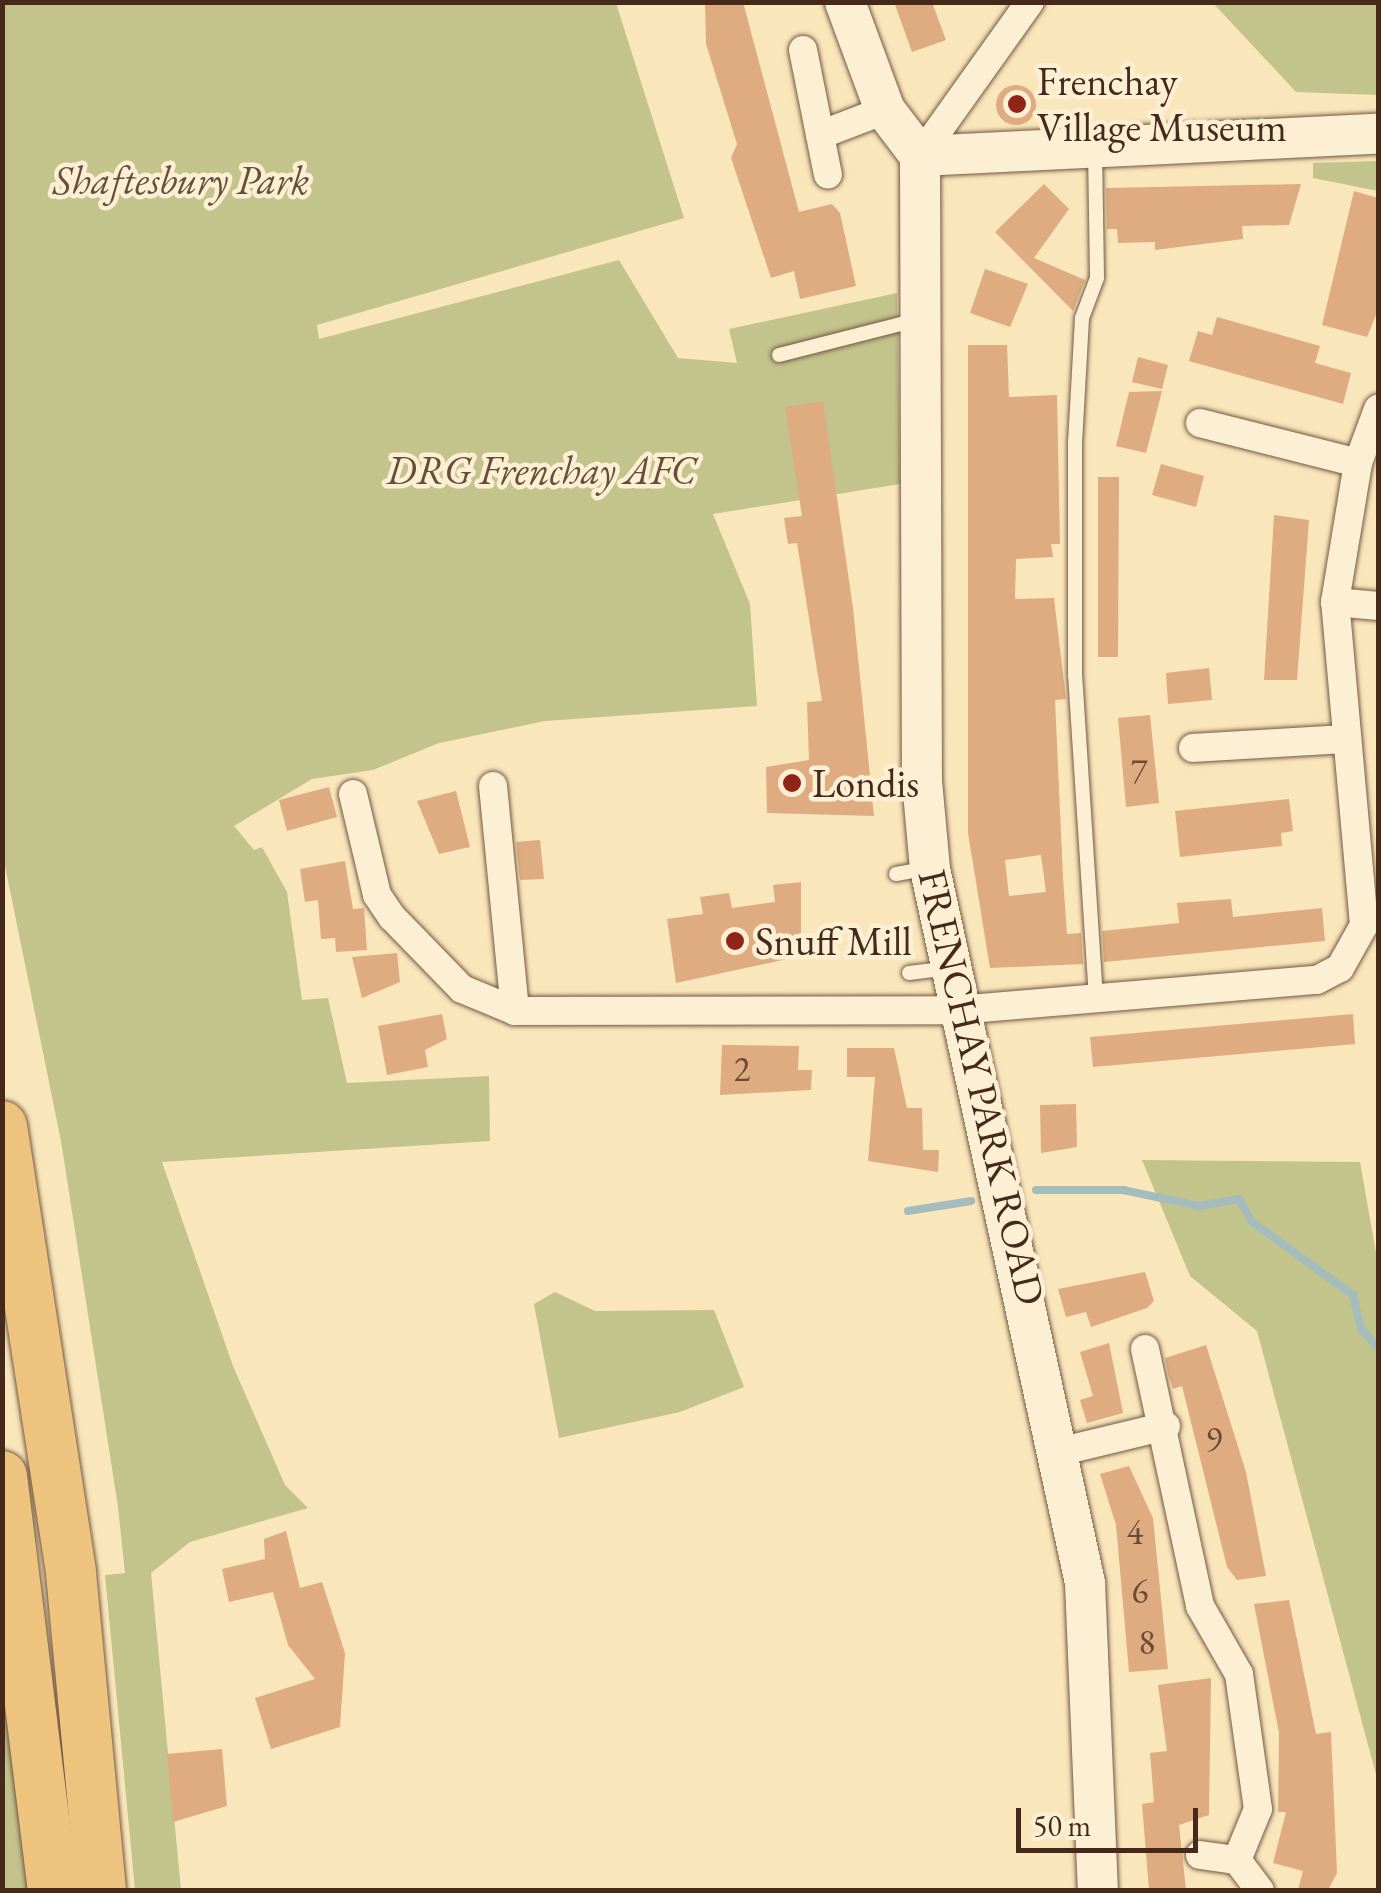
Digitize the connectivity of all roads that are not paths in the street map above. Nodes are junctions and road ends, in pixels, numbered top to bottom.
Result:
1 (846, 2) edge
2 (1030, 2) edge
3 (803, 50) dead end
4 (885, 110) junction
5 (1378, 134) edge
6 (820, 135) junction
7 (1094, 144) junction
8 (920, 156) junction
9 (828, 175) dead end
10 (921, 318) junction
11 (779, 355) dead end
12 (1378, 409) edge
13 (1200, 423) dead end
14 (1358, 462) junction
15 (1335, 602) junction
16 (1378, 606) edge
17 (1344, 738) junction
18 (1193, 748) dead end
19 (493, 786) dead end
20 (353, 794) dead end
21 (1368, 868) edge
22 (1096, 999) junction
23 (957, 1010) junction
24 (516, 1011) junction
25 (2, 1126) edge
26 (1145, 1349) dead end
27 (1166, 1426) junction
28 (1062, 1451) junction
29 (2, 1476) edge
30 (1200, 1855) dead end
31 (1236, 1860) junction
32 (53, 1890) edge
33 (101, 1890) edge
34 (1098, 1890) edge
35 (1260, 1890) edge

1 - 4 main road
2 - 8 street
3 - 6 street
4 - 6 street
4 - 8 main road
5 - 7 main road
6 - 9 street
7 - 8 main road
7 - 22 lane
8 - 10 main road, FRENCHAY PARK ROAD
10 - 11 lane
10 - 23 main road, FRENCHAY PARK ROAD
12 - 14 street
13 - 14 street
14 - 15 street
15 - 16 street
15 - 17 street
17 - 18 street
17 - 21 street
19 - 24 street
20 - 24 street
21 - 22 street
22 - 23 street
23 - 24 street
23 - 28 main road, FRENCHAY PARK ROAD
25 - 33 highway
26 - 27 street
27 - 28 street
27 - 31 street
28 - 34 main road, FRENCHAY PARK ROAD
29 - 32 highway
30 - 31 street
31 - 35 street

